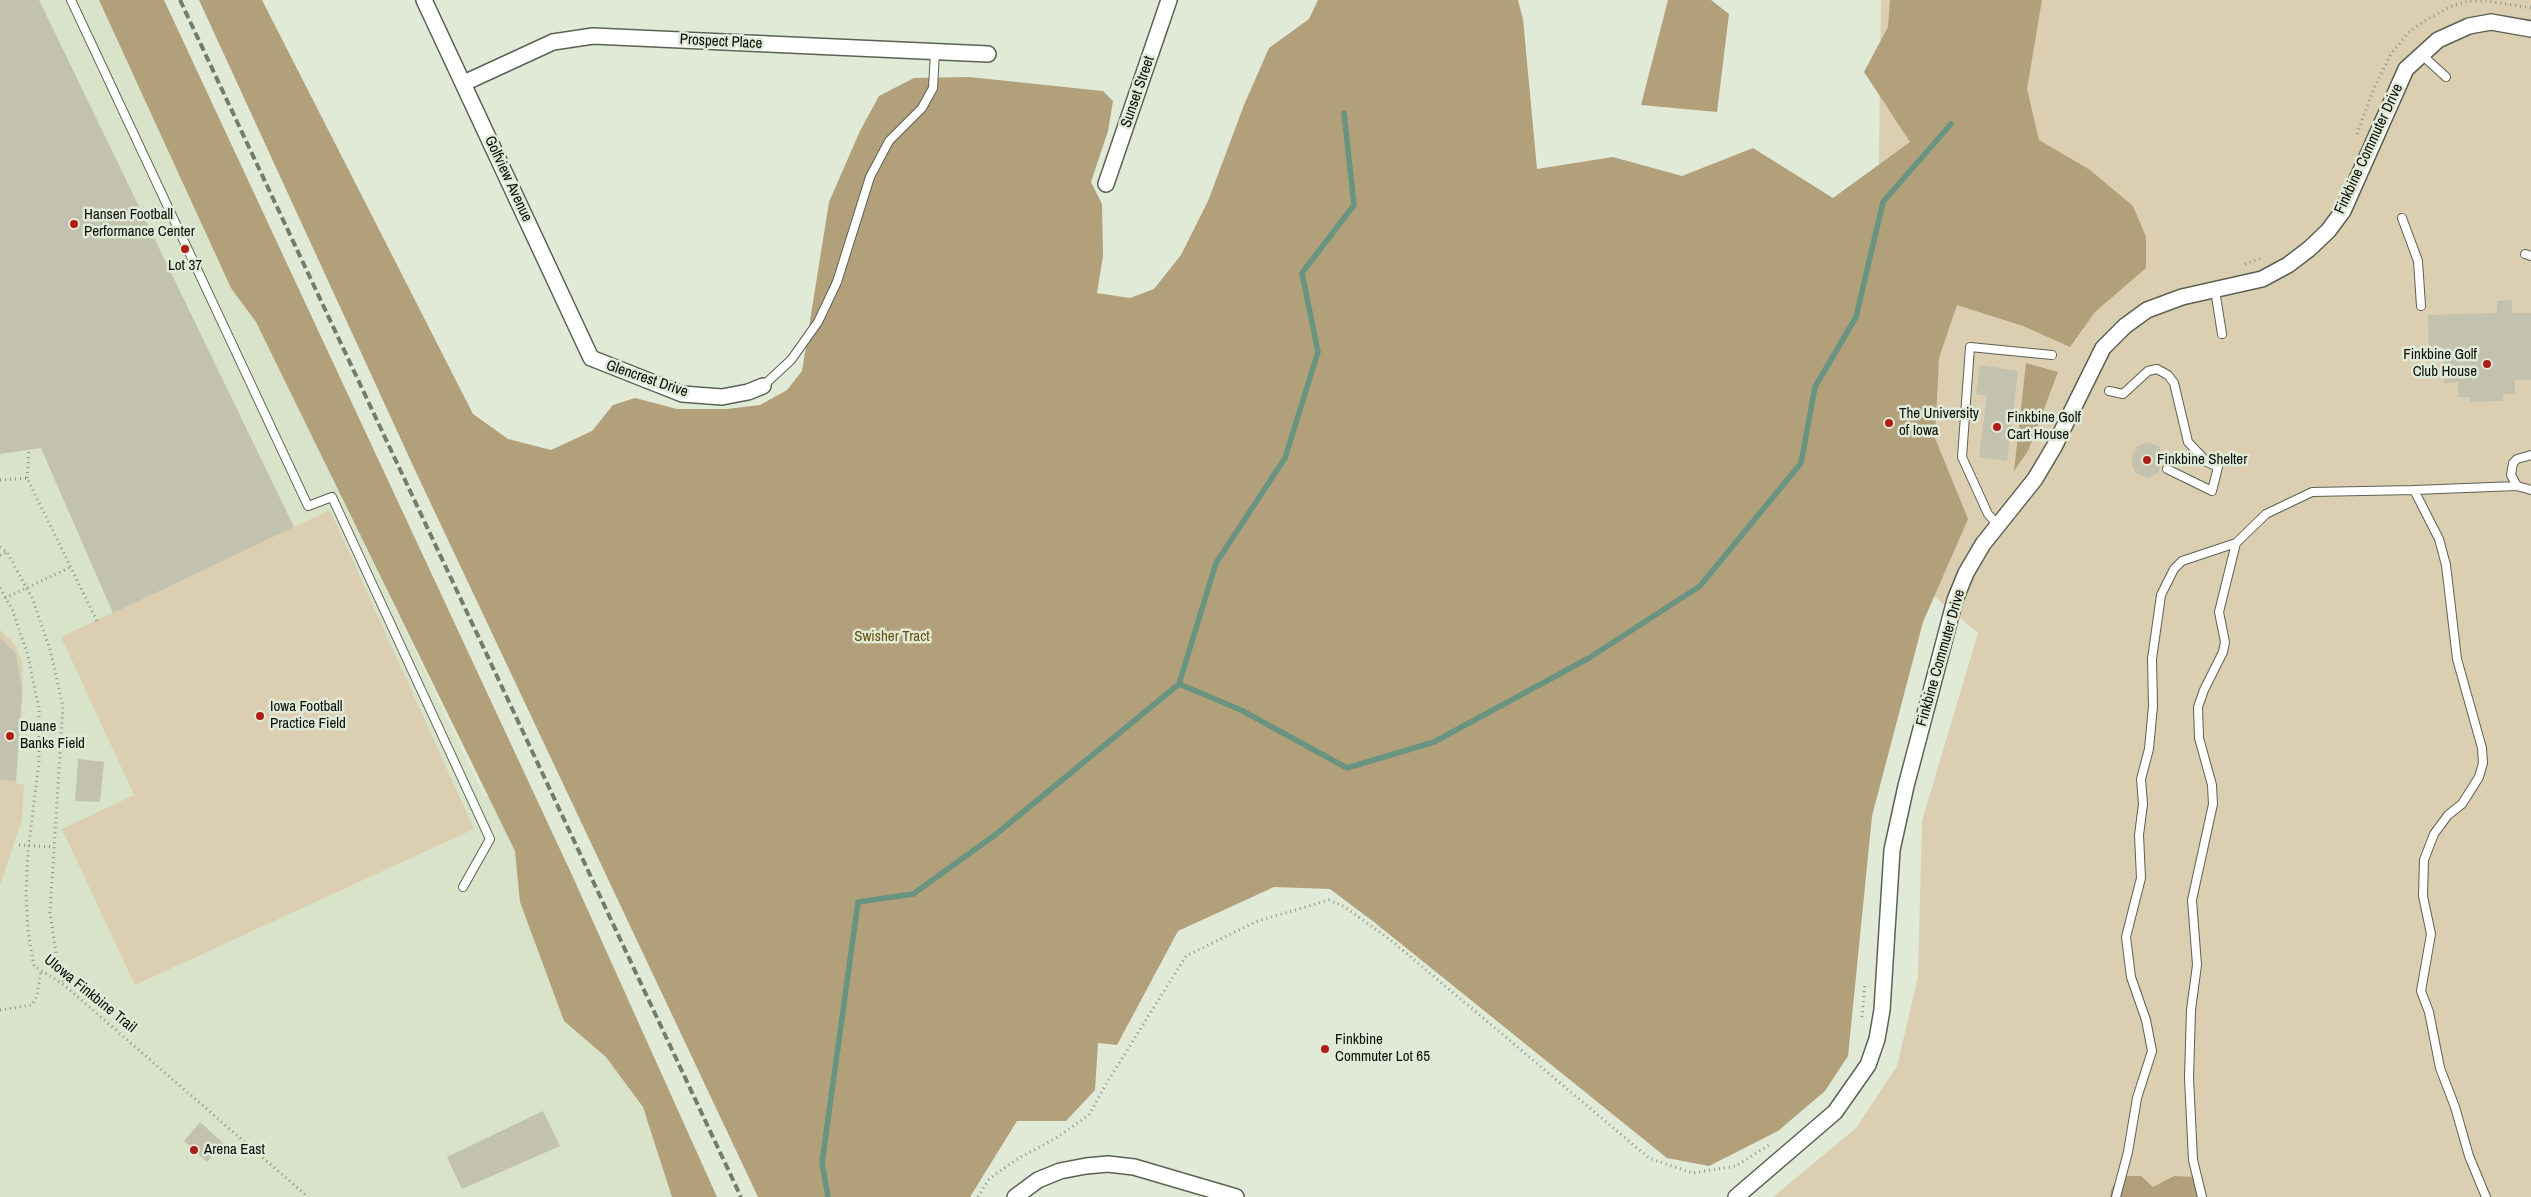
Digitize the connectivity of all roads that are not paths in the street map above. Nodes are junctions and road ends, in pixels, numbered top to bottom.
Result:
1 (71, 0) edge
2 (424, 0) edge
3 (1169, 0) edge
4 (2531, 30) edge
5 (934, 52) junction
6 (988, 54) dead end
7 (2421, 54) junction
8 (2446, 77) dead end
9 (464, 84) junction
10 (1106, 184) dead end
11 (2402, 218) dead end
12 (2216, 290) junction
13 (2421, 306) dead end
14 (2222, 334) dead end
15 (2052, 355) dead end
16 (591, 358) joint
17 (763, 386) joint
18 (2109, 391) dead end
19 (2531, 455) edge
20 (2167, 469) dead end
21 (2517, 486) junction
22 (2414, 490) junction
23 (2531, 490) edge
24 (1998, 525) junction
25 (2236, 543) junction
26 (463, 887) dead end
27 (1015, 1197) edge
28 (1236, 1197) edge
29 (1736, 1197) edge
30 (2116, 1197) edge
31 (2202, 1197) edge
32 (2486, 1197) edge

1 - 26 lane
2 - 9 street, Golfview Avenue
3 - 10 street, Sunset Street
4 - 7 street, Finkbine Commuter Drive
5 - 6 street, Prospect Place
5 - 9 street, Prospect Place
5 - 17 lane
7 - 8 lane
7 - 12 street, Finkbine Commuter Drive
9 - 16 street, Golfview Avenue
11 - 13 lane
12 - 14 lane
12 - 24 street, Finkbine Commuter Drive
15 - 24 lane
16 - 17 street, Glencrest Drive
18 - 20 lane
19 - 21 lane
21 - 22 lane
21 - 23 lane
22 - 25 lane
22 - 32 lane
24 - 29 street, Finkbine Commuter Drive
25 - 30 lane
25 - 31 lane
27 - 28 street

